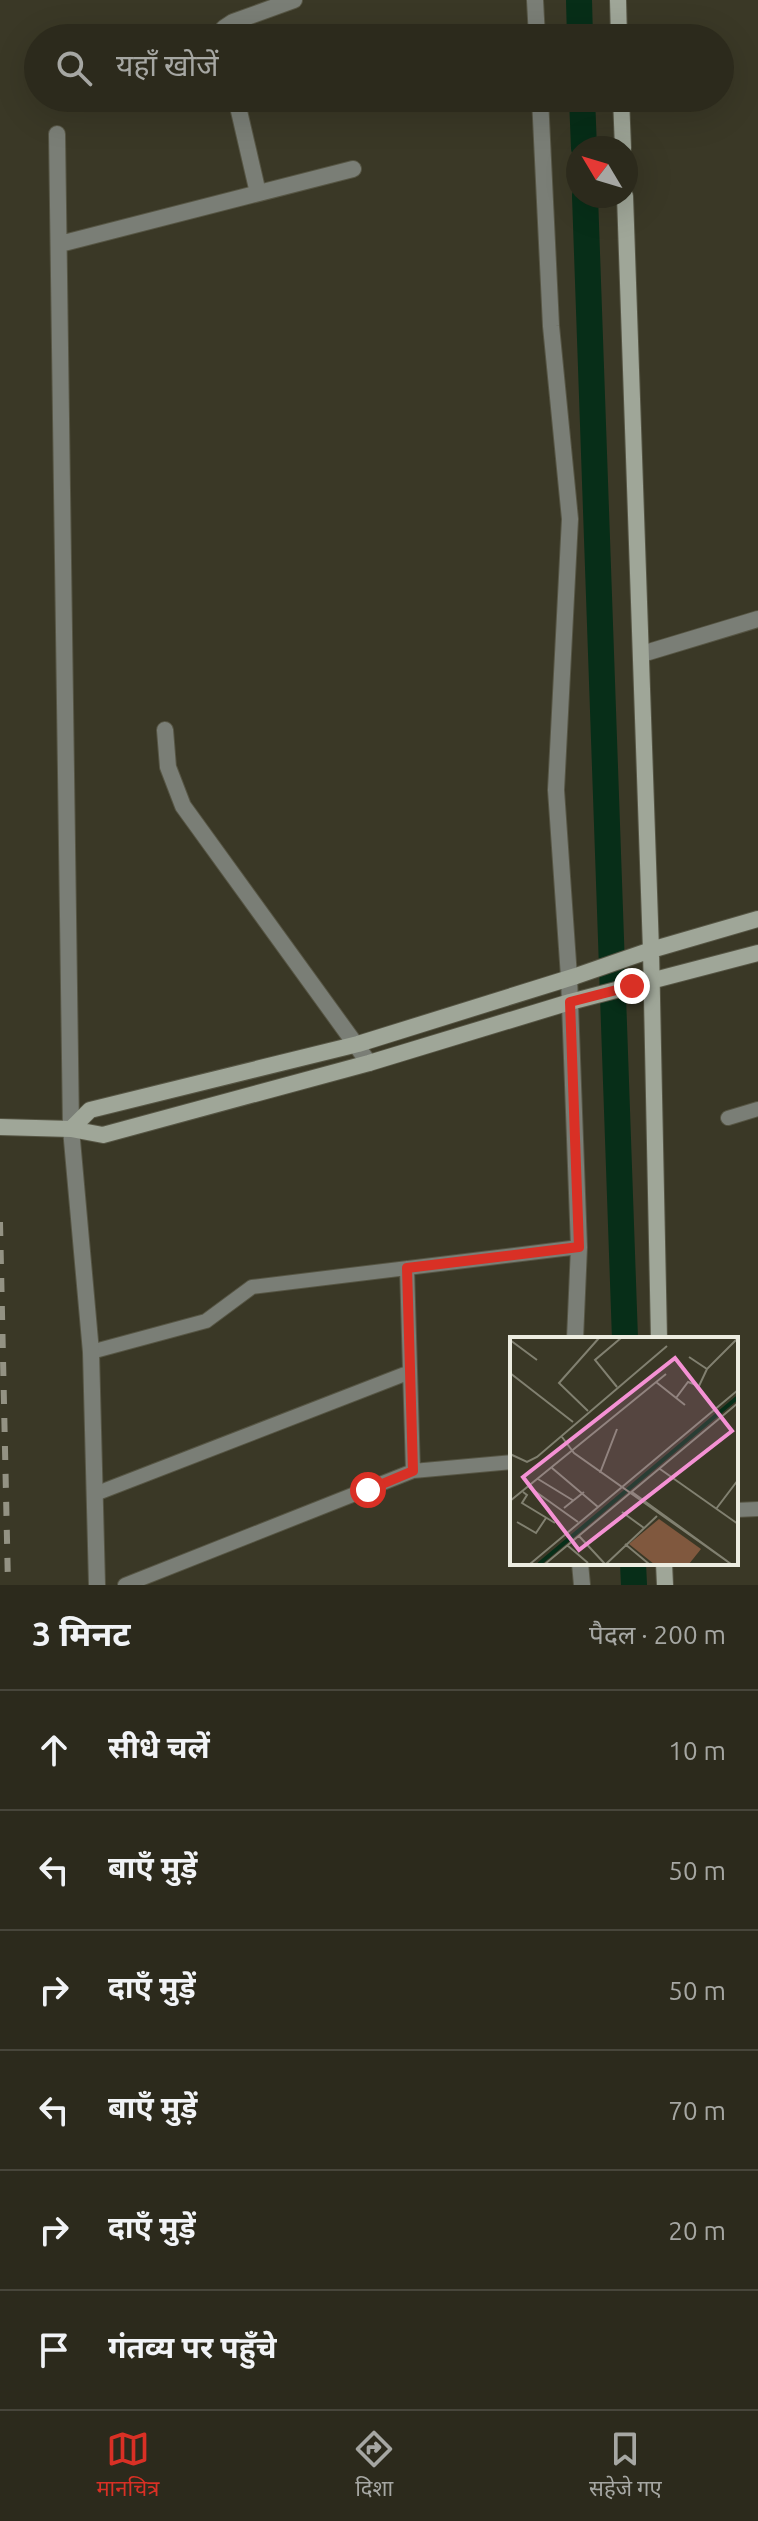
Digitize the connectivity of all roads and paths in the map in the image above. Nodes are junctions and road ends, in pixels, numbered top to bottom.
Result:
1 (294, 0) edge
2 (535, 0) edge
3 (618, 0) edge
4 (230, 24) edge
5 (536, 24) edge
6 (619, 24) edge
7 (239, 112) edge
8 (541, 112) edge
9 (622, 112) edge
10 (57, 134) dead end
11 (623, 136) edge
12 (353, 169) dead end
13 (258, 193) junction
14 (625, 208) edge
15 (60, 244) junction
16 (758, 619) edge
17 (642, 654) junction
18 (165, 730) dead end
19 (758, 919) edge
20 (651, 950) junction
21 (758, 953) edge
22 (573, 976) junction
23 (652, 981) junction
24 (573, 1002) junction
25 (358, 1044) junction
26 (369, 1063) junction
27 (758, 1109) edge
28 (728, 1118) dead end
29 (0, 1127) edge
30 (71, 1129) junction
31 (579, 1247) junction
32 (407, 1268) junction
33 (575, 1337) edge
34 (659, 1337) edge
35 (91, 1352) junction
36 (410, 1372) junction
37 (510, 1462) edge
38 (413, 1471) junction
39 (95, 1494) junction
40 (758, 1509) edge
41 (738, 1510) edge
42 (580, 1565) edge
43 (664, 1565) edge
44 (97, 1585) edge
45 (125, 1585) edge
46 (582, 1585) edge
47 (665, 1585) edge

1 - 4 street
2 - 5 street
3 - 6 street
7 - 13 street
8 - 22 street
9 - 11 street
10 - 15 street
12 - 13 street
13 - 15 street
14 - 17 street
15 - 30 street
16 - 17 street
17 - 20 street
18 - 25 street
19 - 20 street
20 - 22 street
20 - 23 street
21 - 23 street
22 - 24 street
22 - 25 street
23 - 24 street
23 - 34 street
24 - 26 street
24 - 31 street
25 - 26 street
25 - 30 street
26 - 30 street
27 - 28 lane
29 - 30 street
30 - 35 street
31 - 32 lane
31 - 33 street
32 - 35 lane
32 - 36 lane
35 - 39 street
36 - 38 lane
36 - 39 lane
37 - 38 lane
38 - 45 lane
39 - 44 street
40 - 41 lane
42 - 46 street
43 - 47 street

